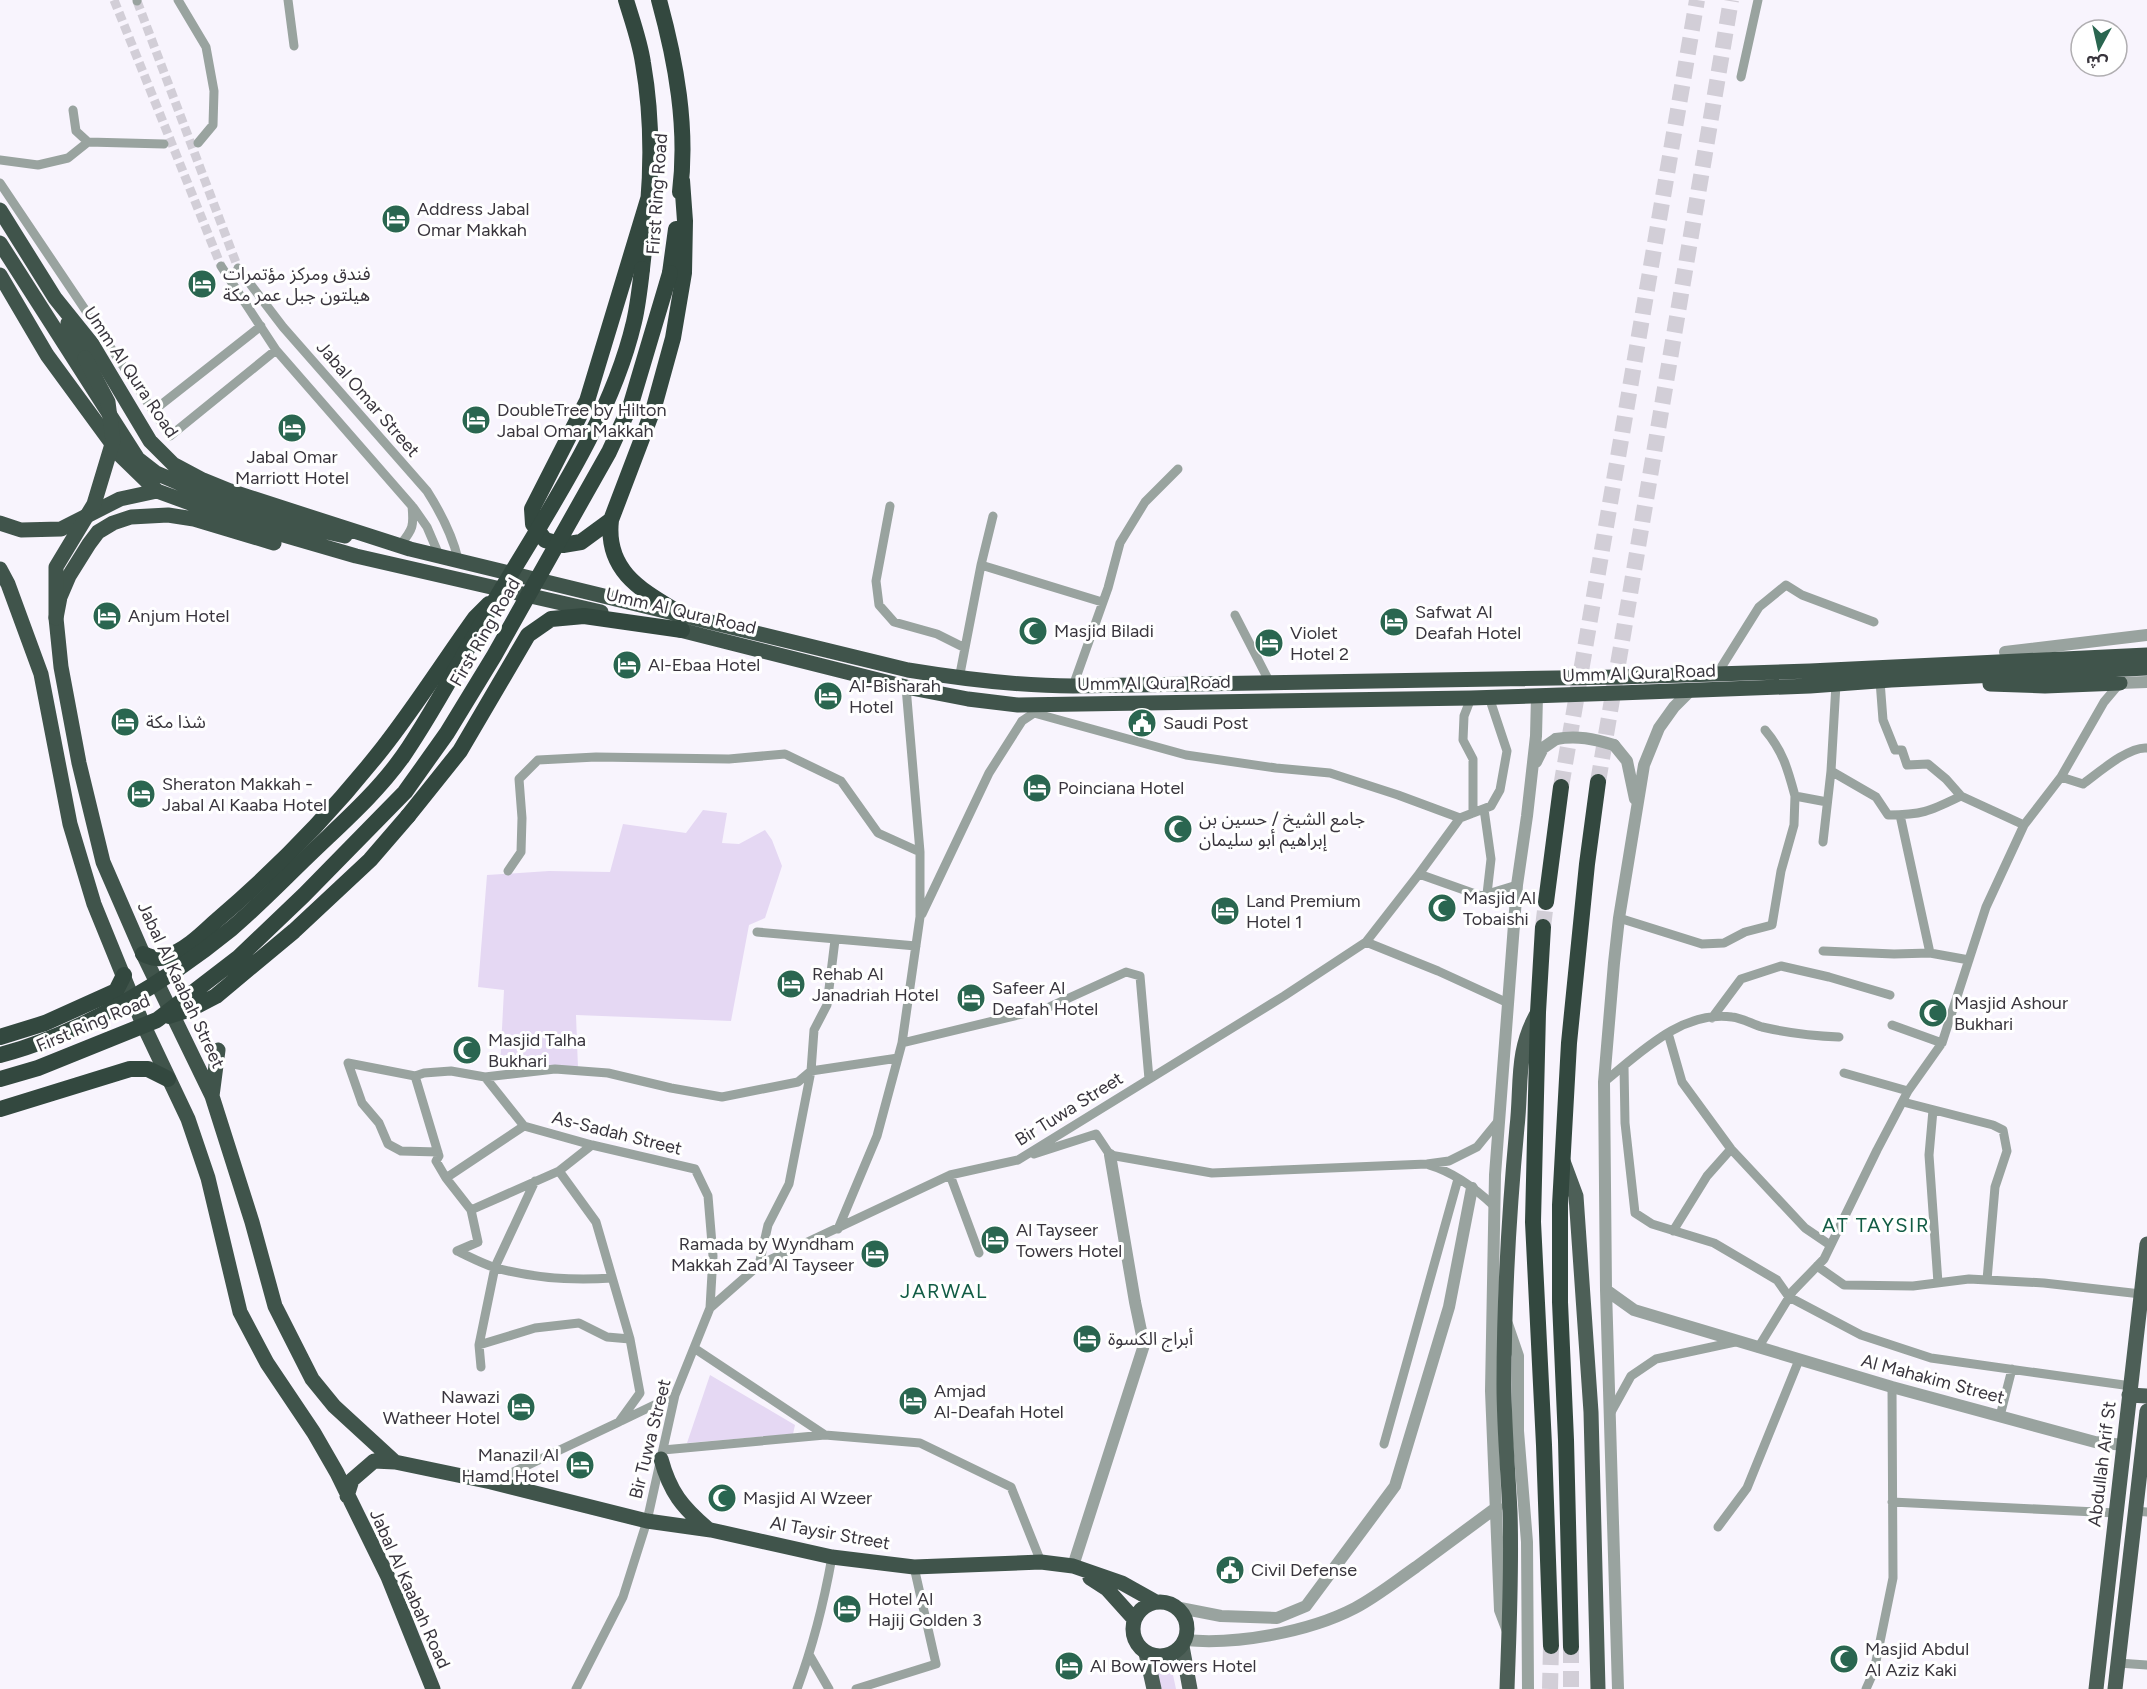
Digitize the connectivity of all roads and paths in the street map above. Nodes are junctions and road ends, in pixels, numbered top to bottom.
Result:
1 (178, 0) edge
2 (288, 0) edge
3 (626, 0) edge
4 (659, 0) edge
5 (1758, 0) edge
6 (294, 46) dead end
7 (1741, 77) dead end
8 (73, 110) dead end
9 (88, 142) junction
10 (198, 143) dead end
11 (164, 144) dead end
12 (0, 160) edge
13 (0, 183) edge
14 (649, 196) junction
15 (0, 210) edge
16 (0, 243) edge
17 (221, 266) tunnel mouth
18 (238, 268) tunnel mouth
19 (677, 273) junction
20 (0, 275) edge
21 (56, 298) junction
22 (261, 326) junction
23 (284, 327) junction
24 (269, 339) junction
25 (276, 350) junction
26 (153, 411) junction
27 (1178, 469) dead end
28 (157, 491) junction
29 (412, 506) junction
30 (890, 507) dead end
31 (993, 516) dead end
32 (611, 520) junction
33 (0, 523) edge
34 (98, 532) joint
35 (405, 547) junction
36 (439, 555) junction
37 (356, 556) junction
38 (458, 559) junction
39 (981, 565) junction
40 (0, 569) edge
41 (498, 595) junction
42 (1102, 602) junction
43 (1235, 615) dead end
44 (56, 618) junction
45 (681, 622) junction
46 (1874, 622) dead end
47 (2147, 635) edge
48 (2130, 636) junction
49 (2147, 646) edge
50 (965, 648) junction
51 (2005, 652) joint
52 (2147, 655) edge
53 (2147, 668) edge
54 (1968, 669) junction
55 (1717, 674) junction
56 (2147, 674) edge
57 (1883, 676) junction
58 (959, 679) junction
59 (2141, 682) edge
60 (1270, 683) junction
61 (2120, 683) junction
62 (1836, 684) junction
63 (1073, 686) junction
64 (906, 687) junction
65 (1690, 691) junction
66 (1536, 696) junction
67 (1489, 697) junction
68 (1470, 698) junction
69 (1040, 709) junction
70 (1765, 730) dead end
71 (2147, 748) edge
72 (1831, 771) junction
73 (1532, 773) junction
74 (2061, 777) junction
75 (1598, 782) tunnel mouth
76 (1561, 787) tunnel mouth
77 (1796, 796) junction
78 (1961, 796) junction
79 (1827, 802) junction
80 (1637, 806) junction
81 (1484, 809) junction
82 (1473, 813) junction
83 (1900, 815) junction
84 (1460, 818) junction
85 (2024, 825) junction
86 (1822, 842) dead end
87 (920, 852) junction
88 (508, 871) dead end
89 (1419, 874) junction
90 (1517, 885) junction
91 (1487, 894) junction
92 (1546, 902) tunnel mouth
93 (920, 918) junction
94 (1619, 918) junction
95 (1543, 927) tunnel mouth
96 (757, 932) dead end
97 (835, 940) junction
98 (1366, 942) junction
99 (916, 946) junction
100 (1823, 951) dead end
101 (1930, 953) junction
102 (143, 954) junction
103 (1969, 960) junction
104 (124, 975) junction
105 (1890, 994) dead end
106 (1508, 1003) junction
107 (1538, 1012) junction
108 (1712, 1018) junction
109 (157, 1020) junction
110 (1892, 1025) dead end
111 (1668, 1033) junction
112 (0, 1037) edge
113 (1839, 1037) dead end
114 (902, 1043) junction
115 (1942, 1043) junction
116 (218, 1050) dead end
117 (0, 1055) edge
118 (898, 1058) junction
119 (1624, 1066) junction
120 (811, 1071) junction
121 (1844, 1072) dead end
122 (415, 1076) junction
123 (485, 1077) junction
124 (168, 1079) junction
125 (1149, 1079) junction
126 (0, 1080) edge
127 (1604, 1082) junction
128 (1908, 1091) junction
129 (212, 1096) junction
130 (1903, 1102) junction
131 (0, 1109) edge
132 (1933, 1110) junction
133 (1499, 1120) junction
134 (525, 1126) junction
135 (592, 1145) junction
136 (1731, 1149) junction
137 (438, 1152) junction
138 (1110, 1155) junction
139 (1018, 1160) junction
140 (1563, 1160) junction
141 (1427, 1164) junction
142 (560, 1171) junction
143 (950, 1175) junction
144 (446, 1178) junction
145 (1458, 1179) junction
146 (535, 1181) junction
147 (1472, 1188) junction
148 (1494, 1206) junction
149 (471, 1210) junction
150 (838, 1229) junction
151 (1673, 1231) junction
152 (2147, 1244) edge
153 (1830, 1245) junction
154 (979, 1253) dead end
155 (759, 1265) junction
156 (1817, 1266) junction
157 (495, 1268) junction
158 (612, 1278) junction
159 (1987, 1280) junction
160 (1938, 1283) junction
161 (1606, 1290) junction
162 (2141, 1294) junction
163 (1789, 1297) junction
164 (710, 1308) junction
165 (1505, 1317) junction
166 (630, 1339) junction
167 (1735, 1342) junction
168 (479, 1345) junction
169 (693, 1348) junction
170 (1758, 1348) junction
171 (1799, 1360) junction
172 (481, 1367) dead end
173 (2012, 1369) junction
174 (1892, 1387) junction
175 (2130, 1390) junction
176 (675, 1395) junction
177 (2147, 1396) edge
178 (2147, 1411) edge
179 (1610, 1414) junction
180 (2000, 1416) junction
181 (619, 1422) junction
182 (364, 1435) joint
183 (825, 1435) junction
184 (1384, 1444) dead end
185 (2124, 1445) junction
186 (662, 1455) junction
187 (395, 1462) junction
188 (491, 1482) junction
189 (347, 1496) junction
190 (1892, 1502) junction
191 (1497, 1507) junction
192 (2141, 1512) edge
193 (2116, 1513) junction
194 (647, 1521) junction
195 (1718, 1527) dead end
196 (711, 1530) junction
197 (832, 1557) junction
198 (1041, 1562) junction
199 (1073, 1566) junction
200 (914, 1567) junction
201 (1156, 1602) junction
202 (1175, 1606) junction
203 (1276, 1618) junction
204 (1134, 1619) junction
205 (1280, 1633) junction
206 (1510, 1635) junction
207 (1184, 1643) junction
208 (1551, 1646) tunnel mouth
209 (1571, 1647) tunnel mouth
210 (1146, 1653) junction
211 (810, 1656) junction
212 (2118, 1663) junction
213 (2147, 1665) edge
214 (1874, 1671) junction
215 (433, 1689) edge
216 (576, 1689) edge
217 (797, 1689) edge
218 (829, 1689) edge
219 (856, 1689) edge
220 (1154, 1689) edge
221 (1190, 1689) edge
222 (1507, 1689) edge
223 (1528, 1689) edge
224 (1598, 1689) edge
225 (1618, 1689) edge
226 (1866, 1689) edge
227 (1876, 1689) edge
228 (2096, 1689) edge
229 (2115, 1689) edge

1 - 10 street
2 - 6 street
3 - 14 highway, First Ring Road
4 - 19 highway, First Ring Road
5 - 7 street
8 - 9 street
9 - 11 street
9 - 12 street
13 - 26 street
14 - 32 highway
14 - 41 highway, First Ring Road, bridge
15 - 21 highway, Umm Al Qura Road
16 - 35 highway, Umm Al Qura Road
17 - 22 street, Jabal Omar Street
18 - 23 street, Jabal Omar Street
19 - 32 highway
19 - 109 highway, First Ring Road, bridge
20 - 28 highway, Umm Al Qura Road
21 - 35 highway, Umm Al Qura Road
21 - 44 highway, bridge
22 - 24 street, Jabal Omar Street
22 - 26 street
23 - 24 street
23 - 38 street, Jabal Omar Street
24 - 25 street, Jabal Omar Street
25 - 26 street
25 - 29 street, Jabal Omar Street
27 - 42 street
28 - 33 highway
28 - 37 highway, Umm Al Qura Road
29 - 35 street
29 - 36 street, Jabal Omar Street
30 - 50 street
31 - 39 street
32 - 45 highway
34 - 37 highway, Umm Al Qura Road
34 - 44 highway, Jabal Al Kaabah Street, bridge
35 - 36 highway, Umm Al Qura Road
36 - 38 highway, Umm Al Qura Road
37 - 45 highway, Umm Al Qura Road
38 - 45 highway, Umm Al Qura Road
39 - 42 street
39 - 50 street
40 - 104 highway
41 - 102 highway
41 - 117 highway, First Ring Road, bridge
42 - 63 street
43 - 60 street
44 - 102 highway, Jabal Al Kaabah Street
45 - 58 highway, Umm Al Qura Road
45 - 64 highway, Umm Al Qura Road
45 - 109 highway, bridge
46 - 55 street
47 - 48 street
48 - 49 street
48 - 51 street
50 - 58 street
51 - 57 highway
52 - 54 highway
53 - 54 highway
54 - 57 highway, Umm Al Qura Road
55 - 57 highway, Umm Al Qura Road
55 - 60 highway, Umm Al Qura Road
56 - 59 street
57 - 61 highway
57 - 62 highway, Umm Al Qura Road
57 - 78 street
58 - 63 highway, Umm Al Qura Road
59 - 61 street
60 - 63 highway, Umm Al Qura Road
61 - 74 street
62 - 65 highway, Umm Al Qura Road
62 - 72 street
63 - 69 highway
64 - 69 highway, Umm Al Qura Road
64 - 87 street
65 - 66 highway, Umm Al Qura Road
65 - 80 street
66 - 67 highway, Umm Al Qura Road
66 - 73 street
67 - 68 highway, Umm Al Qura Road
67 - 81 street
68 - 69 highway, Umm Al Qura Road
68 - 82 street
69 - 84 street
69 - 93 street
70 - 77 street
71 - 74 street
72 - 79 street
72 - 83 street
73 - 80 street, bridge
73 - 90 street
74 - 85 street
75 - 140 highway
76 - 92 highway
77 - 79 street
77 - 94 street
78 - 83 street
78 - 85 street
79 - 86 street
80 - 94 street
81 - 82 street
81 - 91 street
82 - 84 street
83 - 101 street
84 - 89 street, Bir Tuwa Street
85 - 103 street
87 - 88 street
87 - 93 street
89 - 91 street
89 - 98 street, Bir Tuwa Street
90 - 91 street
90 - 106 street
93 - 99 street
94 - 127 street
95 - 107 highway
96 - 97 street
97 - 99 street
97 - 120 street
98 - 106 street
98 - 125 street, Bir Tuwa Street
99 - 114 street
100 - 101 street
101 - 103 street
102 - 129 highway, Jabal Al Kaabah Street
103 - 115 street
104 - 112 highway
104 - 124 highway
105 - 108 street
106 - 133 street
107 - 165 main road
107 - 208 highway
108 - 111 street
108 - 113 street
109 - 126 highway, First Ring Road, bridge
110 - 115 street
111 - 119 street
111 - 136 street
114 - 118 street
114 - 125 street
115 - 128 street
116 - 129 highway
118 - 120 street
118 - 150 street
119 - 127 street
119 - 151 street
120 - 123 street
120 - 155 street
121 - 128 street
122 - 123 street
122 - 137 street
122 - 137 street
123 - 134 street, As-Sadah Street
124 - 131 highway
124 - 189 highway, Jabal Al Kaabah Road
125 - 139 street, Bir Tuwa Street
127 - 161 street
128 - 130 street
129 - 182 highway, Jabal Al Kaabah Street
130 - 132 street
130 - 153 street
132 - 159 street
132 - 160 street
133 - 141 street
133 - 148 street
134 - 135 street, As-Sadah Street
134 - 144 street
135 - 142 street
135 - 164 street, As-Sadah Street
136 - 151 street
136 - 153 street
137 - 144 street
138 - 139 street
138 - 141 street
138 - 199 street
139 - 143 street, Bir Tuwa Street
140 - 209 highway
140 - 224 main road
141 - 145 street
142 - 146 street
142 - 158 street
143 - 150 street, Bir Tuwa Street
143 - 154 street
144 - 149 street
145 - 147 street
145 - 184 street
146 - 149 street
146 - 157 street
147 - 148 street
147 - 203 street
148 - 191 street
149 - 157 street
150 - 155 street, Bir Tuwa Street
151 - 163 street
152 - 162 main road, Abdullah Arif St
153 - 156 street
155 - 164 street, Bir Tuwa Street
156 - 160 street
156 - 163 street
157 - 158 street
157 - 168 street
158 - 166 street
159 - 160 street
159 - 162 street
161 - 167 street, Al Mahakim Street
161 - 179 street
162 - 175 main road, Abdullah Arif St
163 - 170 street
163 - 173 street
164 - 169 street, Bir Tuwa Street
165 - 206 main road
165 - 223 street
166 - 168 street
166 - 181 street
167 - 170 street, Al Mahakim Street
167 - 179 street
168 - 172 street
169 - 176 street, Bir Tuwa Street
169 - 183 street
170 - 171 street, Al Mahakim Street
171 - 174 street, Al Mahakim Street
171 - 195 street
173 - 175 street
173 - 180 street
174 - 180 street, Al Mahakim Street
174 - 190 street
175 - 177 main road
175 - 185 main road, Abdullah Arif St
176 - 181 street
176 - 186 street, Bir Tuwa Street
178 - 192 main road
179 - 225 street
180 - 185 street, Al Mahakim Street
181 - 188 street
182 - 187 highway, Al Taysir Street
183 - 186 street
183 - 198 street
185 - 193 main road, Abdullah Arif St
186 - 194 street, Bir Tuwa Street
186 - 196 highway
187 - 188 highway, Al Taysir Street
187 - 189 highway
188 - 194 highway, Al Taysir Street
189 - 215 highway, Jabal Al Kaabah Road
190 - 193 street
190 - 214 street
191 - 205 street
191 - 206 street
192 - 212 main road
193 - 228 main road, Abdullah Arif St
194 - 196 highway, Al Taysir Street
194 - 216 street, Bir Tuwa Street
196 - 197 highway, Al Taysir Street
197 - 200 highway, Al Taysir Street
197 - 211 street
198 - 199 highway, Al Taysir Street
198 - 200 highway, Al Taysir Street
199 - 201 highway, Al Taysir Street
199 - 204 highway
200 - 219 street
201 - 202 highway
201 - 204 highway
202 - 203 street
202 - 207 highway
203 - 205 street
204 - 210 highway
205 - 207 street
206 - 222 main road
207 - 210 highway
207 - 221 main road
210 - 220 main road
211 - 217 street
211 - 218 street
212 - 213 street
212 - 229 main road
214 - 226 street
214 - 227 street

